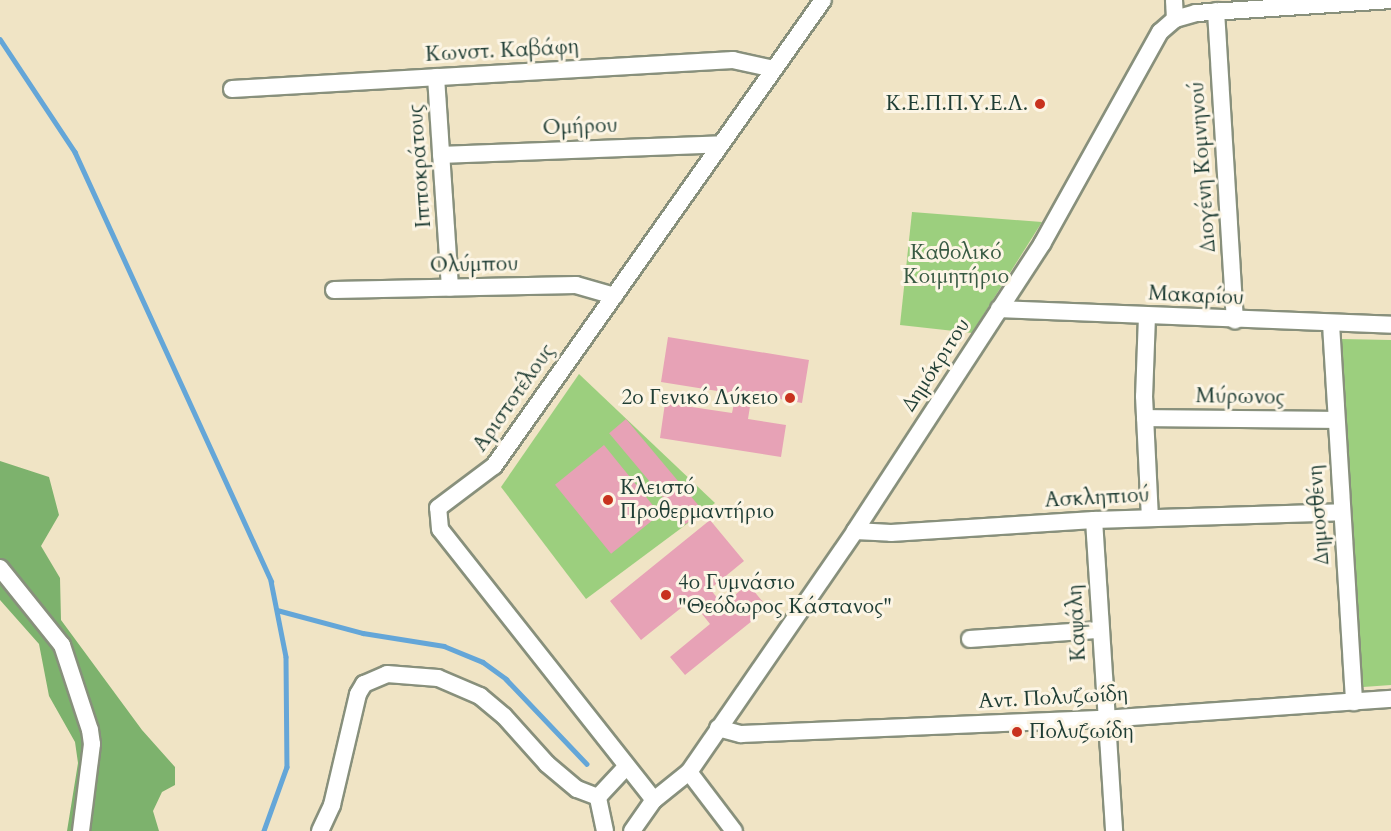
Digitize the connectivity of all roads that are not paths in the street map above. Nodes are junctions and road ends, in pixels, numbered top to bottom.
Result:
1 (823, 0) edge
2 (1174, 0) edge
3 (1390, 0) edge
4 (1216, 12) junction
5 (1175, 19) junction
6 (774, 69) junction
7 (436, 77) junction
8 (231, 89) dead end
9 (721, 144) junction
10 (441, 155) junction
11 (450, 288) junction
12 (334, 290) dead end
13 (614, 296) junction
14 (999, 309) junction
15 (1147, 316) junction
16 (1235, 320) junction
17 (1331, 324) junction
18 (1391, 325) edge
19 (1145, 418) junction
20 (1335, 420) junction
21 (1342, 512) junction
22 (1150, 518) junction
23 (1094, 520) junction
24 (855, 531) junction
25 (0, 568) edge
26 (1100, 630) junction
27 (970, 639) dead end
28 (1391, 699) edge
29 (1354, 702) junction
30 (1104, 719) junction
31 (718, 728) junction
32 (627, 766) junction
33 (689, 772) junction
34 (598, 797) junction
35 (654, 800) junction
36 (81, 831) edge
37 (320, 831) edge
38 (604, 831) edge
39 (632, 831) edge
40 (734, 831) edge
41 (1114, 831) edge

1 - 6 street, Αριστοτέλους
2 - 5 street
3 - 4 street
4 - 5 street
4 - 16 street, Διογένη Κομνηνού
5 - 14 street, Δημόκριτου
6 - 7 street, Κωνστ. Καβάφη
6 - 9 street, Αριστοτέλους
7 - 8 street, Κωνστ. Καβάφη
7 - 10 street, Ιπποκράτους
9 - 10 street, Ομήρου
9 - 13 street, Αριστοτέλους
10 - 11 street, Ιπποκράτους
11 - 12 street, Ολύμπου
11 - 13 street, Ολύμπου
13 - 32 street, Αριστοτέλους
14 - 15 street, Μακαρίου
14 - 24 street, Δημόκριτου
15 - 16 street, Μακαρίου
15 - 19 street
16 - 17 street, Μακαρίου
17 - 18 street, Μακαρίου
17 - 20 street, Δημοσθένη
19 - 20 street, Μύρωνος
19 - 22 street
20 - 21 street, Δημοσθένη
21 - 22 street, Ασκληπιού
21 - 29 street, Δημοσθένη
22 - 23 street, Ασκληπιού
23 - 24 street, Ασκληπιού
23 - 26 street, Καψάλη
24 - 31 street, Δημόκριτου
25 - 36 street
26 - 27 street
26 - 30 street, Καψάλη
28 - 29 street, Αντ. Πολυζωίδη
29 - 30 street, Αντ. Πολυζωίδη
30 - 31 street, Αντ. Πολυζωίδη
30 - 41 street, Καψάλη
31 - 33 street
32 - 34 street
32 - 35 street, Αριστοτέλους
33 - 35 street
33 - 40 street
34 - 37 street
34 - 38 street
35 - 39 street

